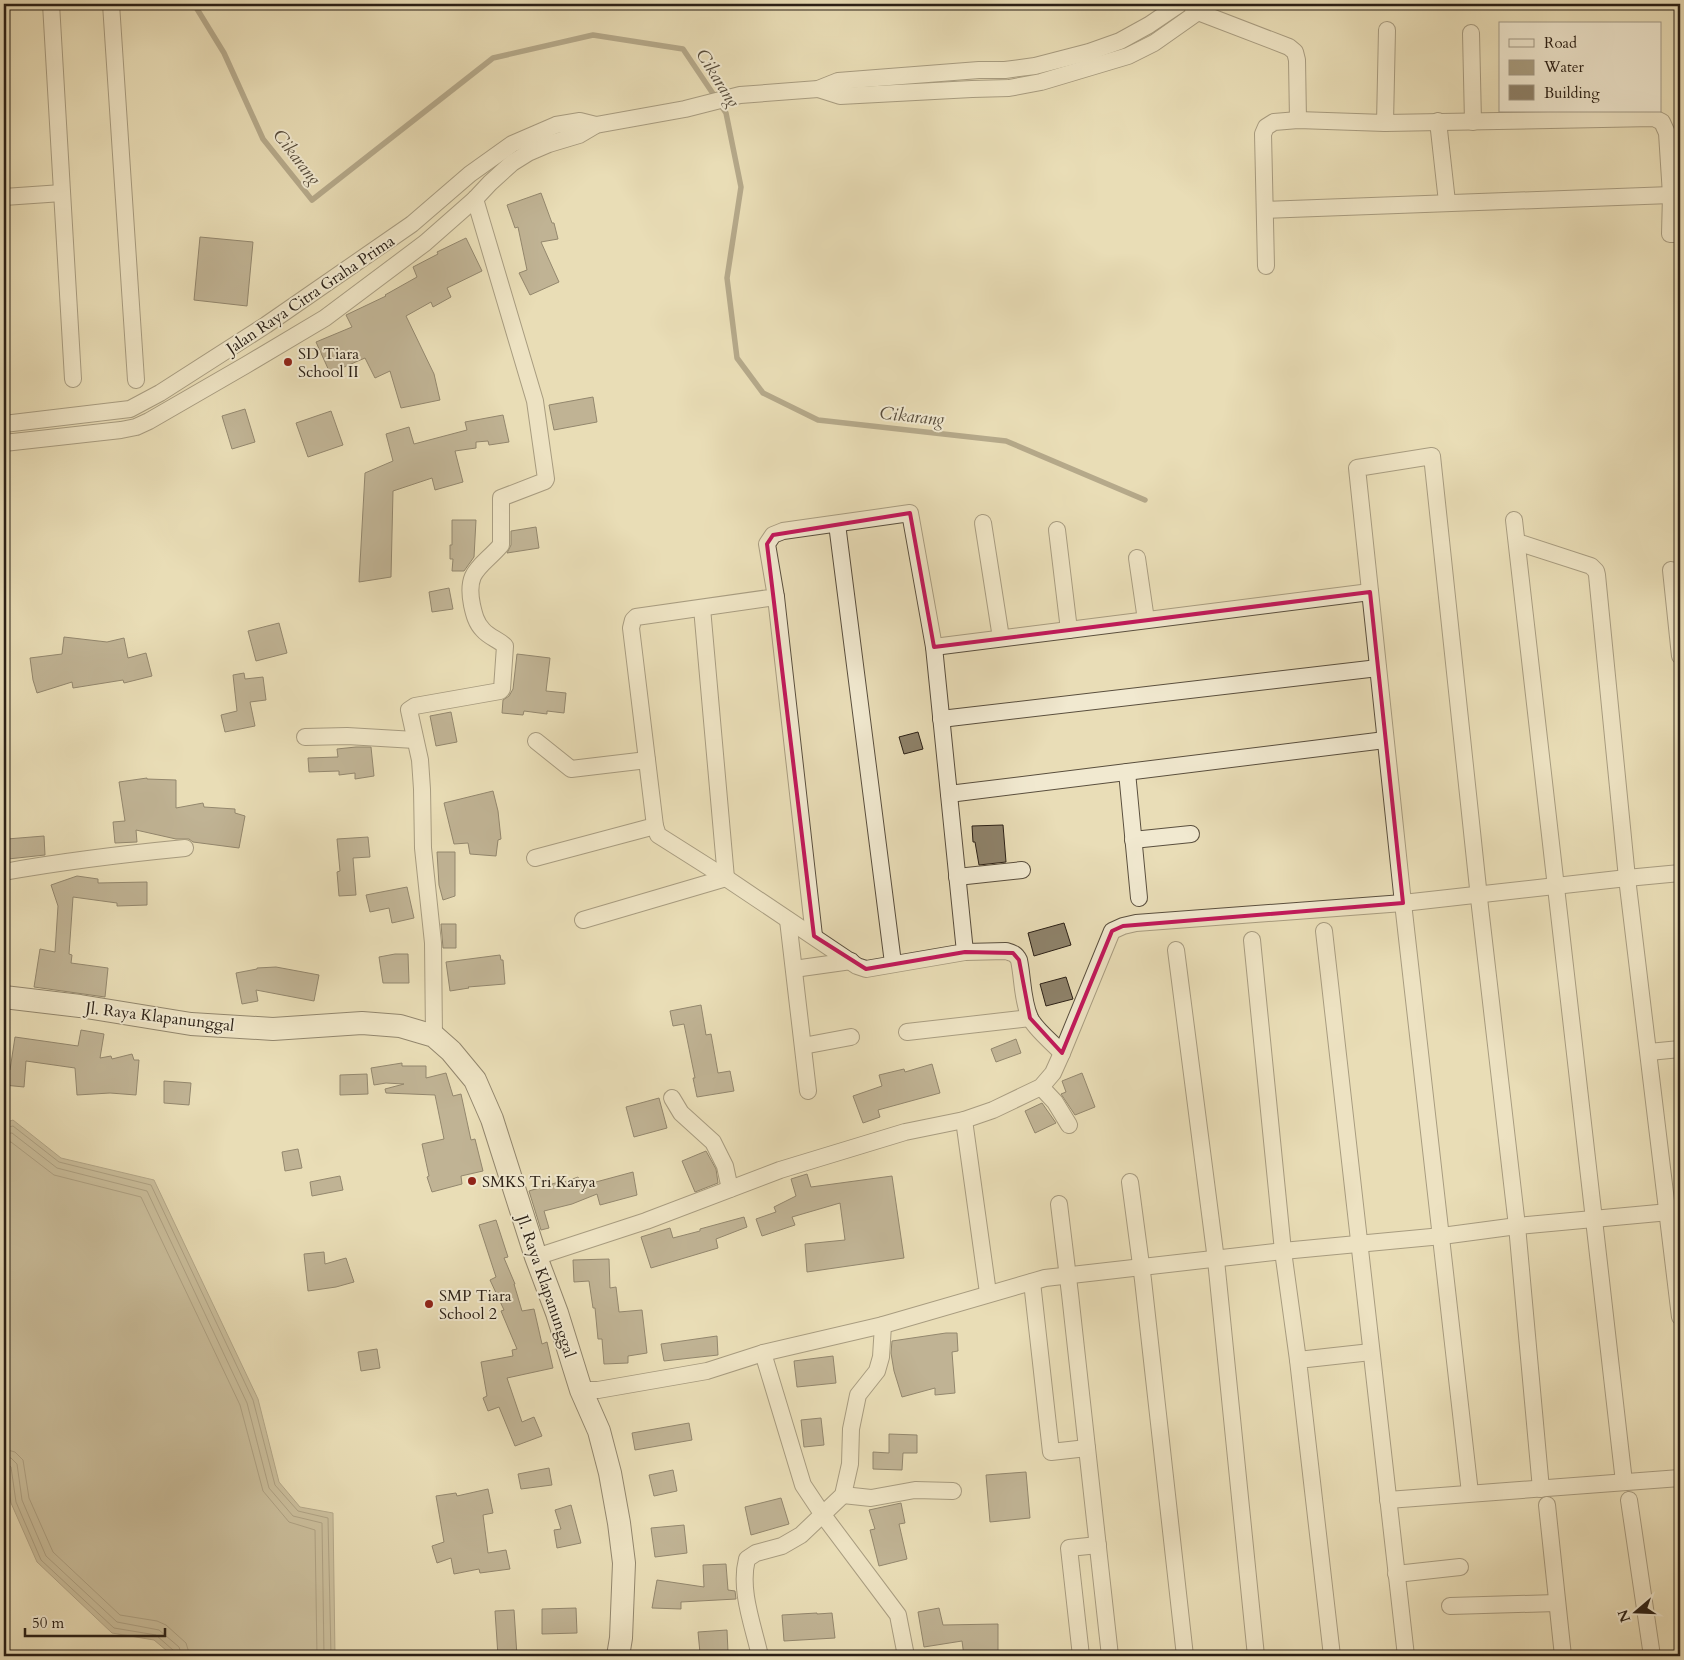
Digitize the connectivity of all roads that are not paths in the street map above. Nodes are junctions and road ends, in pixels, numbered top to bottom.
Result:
1 (51, 4) edge
2 (111, 4) edge
3 (1180, 4) edge
4 (1196, 6) edge
5 (1387, 30) dead end
6 (1471, 33) dead end
7 (818, 89) junction
8 (1298, 120) junction
9 (1438, 121) junction
10 (1473, 122) junction
11 (1385, 123) junction
12 (596, 125) junction
13 (1674, 141) edge
14 (62, 193) junction
15 (1671, 195) junction
16 (4, 197) edge
17 (476, 199) junction
18 (1447, 202) junction
19 (1265, 210) junction
20 (1680, 234) edge
21 (1266, 266) dead end
22 (233, 346) junction
23 (246, 365) junction
24 (73, 380) dead end
25 (136, 380) dead end
26 (4, 424) edge
27 (4, 443) edge
28 (1514, 520) dead end
29 (983, 523) dead end
30 (837, 524) junction
31 (1058, 530) dead end
32 (1517, 542) junction
33 (1137, 558) dead end
34 (1671, 570) dead end
35 (1370, 592) junction
36 (776, 597) junction
37 (702, 608) junction
38 (1146, 620) junction
39 (1069, 630) junction
40 (1000, 638) junction
41 (934, 647) junction
42 (1680, 656) edge
43 (1378, 668) junction
44 (941, 719) junction
45 (305, 737) dead end
46 (415, 740) junction
47 (1385, 740) junction
48 (536, 741) dead end
49 (647, 760) junction
50 (1127, 772) junction
51 (949, 794) junction
52 (655, 826) junction
53 (1190, 834) dead end
54 (1133, 840) junction
55 (184, 848) dead end
56 (535, 858) dead end
57 (1022, 870) dead end
58 (4, 872) edge
59 (1680, 873) edge
60 (957, 877) junction
61 (726, 878) junction
62 (1627, 878) junction
63 (1556, 887) junction
64 (1480, 894) junction
65 (1139, 898) dead end
66 (1403, 903) junction
67 (584, 920) dead end
68 (788, 920) junction
69 (1324, 931) dead end
70 (814, 936) junction
71 (1252, 940) dead end
72 (1176, 950) dead end
73 (965, 952) junction
74 (851, 961) junction
75 (893, 964) junction
76 (794, 969) junction
77 (4, 997) edge
78 (1030, 1018) junction
79 (907, 1032) dead end
80 (434, 1036) junction
81 (851, 1037) dead end
82 (803, 1046) junction
83 (1680, 1048) edge
84 (1649, 1052) junction
85 (1062, 1053) junction
86 (1041, 1087) junction
87 (808, 1091) dead end
88 (672, 1098) dead end
89 (964, 1120) junction
90 (1069, 1125) dead end
91 (1130, 1182) dead end
92 (730, 1189) junction
93 (1059, 1204) dead end
94 (1674, 1211) edge
95 (1595, 1220) junction
96 (1517, 1226) junction
97 (1442, 1236) junction
98 (1359, 1245) junction
99 (1283, 1251) junction
100 (536, 1257) junction
101 (1216, 1260) junction
102 (1142, 1268) junction
103 (1068, 1276) junction
104 (1032, 1282) junction
105 (988, 1293) junction
106 (1680, 1317) edge
107 (883, 1325) junction
108 (1372, 1352) junction
109 (763, 1353) junction
110 (1298, 1360) junction
111 (582, 1390) junction
112 (1087, 1448) junction
113 (1680, 1478) edge
114 (1624, 1482) junction
115 (1541, 1489) junction
116 (952, 1491) dead end
117 (1470, 1493) junction
118 (843, 1495) junction
119 (1388, 1500) junction
120 (1628, 1500) dead end
121 (1547, 1505) dead end
122 (822, 1515) junction
123 (1098, 1545) junction
124 (1460, 1567) dead end
125 (1396, 1574) junction
126 (1557, 1603) junction
127 (1450, 1606) dead end
128 (618, 1656) edge
129 (760, 1656) edge
130 (906, 1656) edge
131 (1081, 1656) edge
132 (1110, 1656) edge
133 (1185, 1656) edge
134 (1256, 1656) edge
135 (1332, 1656) edge
136 (1406, 1656) edge
137 (1563, 1656) edge
138 (1652, 1656) edge

1 - 14 street
2 - 25 street
3 - 7 street
4 - 7 street
4 - 8 street
5 - 11 street
6 - 10 street
7 - 12 street, Jalan Raya Citra Graha Prima
8 - 11 street
8 - 19 street
9 - 10 street
9 - 11 street
9 - 18 street
10 - 13 street
12 - 17 street, Jalan Raya Citra Graha Prima
12 - 22 street, Jalan Raya Citra Graha Prima
13 - 15 street
14 - 16 street
14 - 24 street
15 - 18 street
15 - 20 street
17 - 23 street, Jalan Raya Citra Graha Prima
17 - 46 street
18 - 19 street
19 - 21 street
22 - 23 street
22 - 26 street, Jalan Raya Citra Graha Prima
23 - 27 street, Jalan Raya Citra Graha Prima
28 - 32 street
29 - 40 street
30 - 36 street
30 - 41 street
30 - 75 street
31 - 39 street
32 - 62 street
32 - 63 street
33 - 38 street
34 - 42 street
35 - 38 street
35 - 43 street
35 - 64 street
36 - 37 street
36 - 70 street
37 - 49 street
37 - 61 street
38 - 39 street
39 - 40 street
40 - 41 street
41 - 44 street
43 - 44 street
43 - 47 street
44 - 51 street
45 - 46 street
46 - 80 street
47 - 50 street
47 - 66 street
48 - 49 street
49 - 52 street
50 - 51 street
50 - 54 street
51 - 60 street
52 - 56 street
52 - 61 street
53 - 54 street
54 - 65 street
55 - 58 street
57 - 60 street
59 - 62 street
60 - 73 street
61 - 67 street
61 - 68 street
62 - 63 street
62 - 84 street
63 - 64 street
63 - 95 street
64 - 66 street
64 - 96 street
66 - 85 street
66 - 97 street
68 - 70 street
68 - 76 street
69 - 98 street
70 - 74 street
71 - 99 street
72 - 101 street
73 - 75 street
73 - 78 street
74 - 75 street
74 - 76 street
76 - 82 street
77 - 80 street, Jl. Raya Klapanunggal
78 - 79 street
78 - 85 street
80 - 100 street, Jl. Raya Klapanunggal
81 - 82 street
82 - 87 street
83 - 84 street
84 - 94 street
85 - 86 street
86 - 89 street
86 - 90 street
88 - 92 street
89 - 92 street
89 - 105 street
91 - 102 street
92 - 100 street
93 - 103 street
94 - 95 street
94 - 106 street
95 - 96 street
95 - 114 street
96 - 97 street
96 - 115 street
97 - 98 street
97 - 117 street
98 - 99 street
98 - 108 street
99 - 101 street
99 - 110 street
100 - 111 street, Jl. Raya Klapanunggal
101 - 102 street
101 - 134 street
102 - 103 street
102 - 133 street
103 - 104 street
103 - 112 street
104 - 105 street
104 - 112 street
105 - 107 street
107 - 109 street
107 - 118 street
108 - 110 street
108 - 119 street
109 - 111 street
109 - 122 street
110 - 135 street
111 - 128 street, Jl. Raya Klapanunggal
112 - 123 street
113 - 114 street
114 - 115 street
115 - 117 street
116 - 118 street
117 - 119 street
118 - 122 street
119 - 125 street
120 - 138 street
121 - 126 street
122 - 129 street
122 - 130 street
123 - 131 street
123 - 132 street
124 - 125 street
125 - 136 street
126 - 127 street
126 - 137 street

